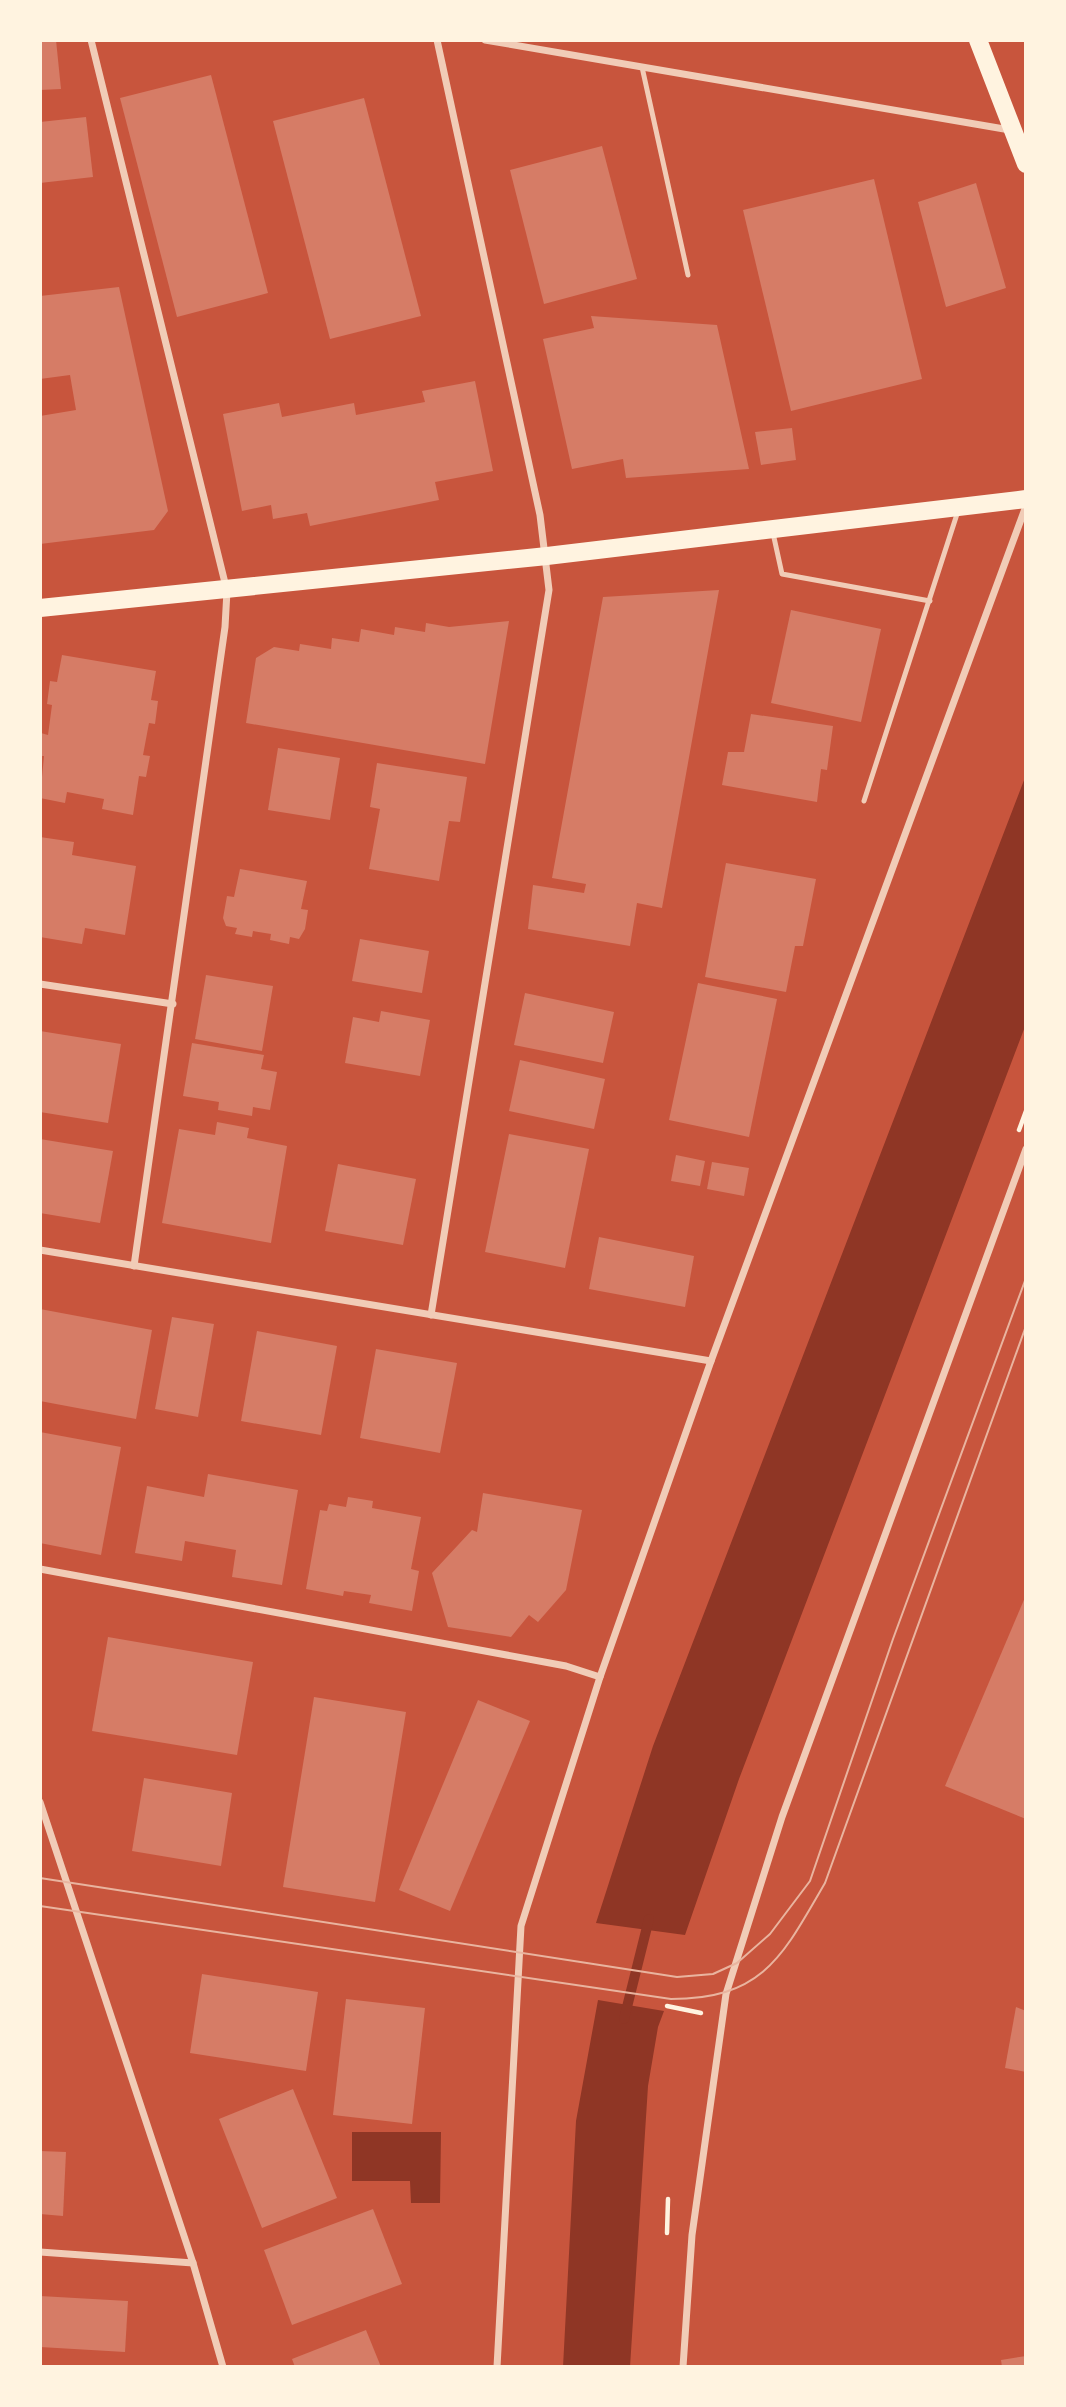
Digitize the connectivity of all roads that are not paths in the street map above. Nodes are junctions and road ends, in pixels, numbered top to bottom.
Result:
1 (91, 40) edge
2 (437, 40) edge
3 (485, 40) edge
4 (978, 40) edge
5 (642, 67) junction
6 (1014, 131) junction
7 (1026, 164) edge
8 (688, 275) dead end
9 (1026, 499) edge
10 (1026, 506) edge
11 (958, 508) junction
12 (773, 530) junction
13 (547, 556) junction
14 (227, 591) junction
15 (930, 601) junction
16 (40, 608) edge
17 (864, 801) dead end
18 (40, 984) edge
19 (173, 1004) junction
20 (1026, 1149) edge
21 (40, 1250) edge
22 (134, 1266) junction
23 (432, 1315) junction
24 (711, 1361) junction
25 (40, 1569) edge
26 (600, 1677) junction
27 (40, 1802) edge
28 (40, 2252) edge
29 (193, 2263) junction
30 (223, 2367) edge
31 (498, 2367) edge
32 (683, 2367) edge

1 - 14 street
2 - 13 street
3 - 5 street
4 - 6 main road
5 - 6 street
5 - 8 lane
6 - 7 main road
9 - 11 main road
10 - 24 street
11 - 12 main road
11 - 15 lane
12 - 13 main road
12 - 15 lane
13 - 14 main road
13 - 23 street
14 - 16 main road
14 - 19 street
15 - 17 lane
18 - 19 street
19 - 22 street
20 - 32 street
21 - 22 street
22 - 23 street
23 - 24 street
24 - 26 street
25 - 26 street
26 - 31 street
27 - 29 street
28 - 29 street
29 - 30 street

